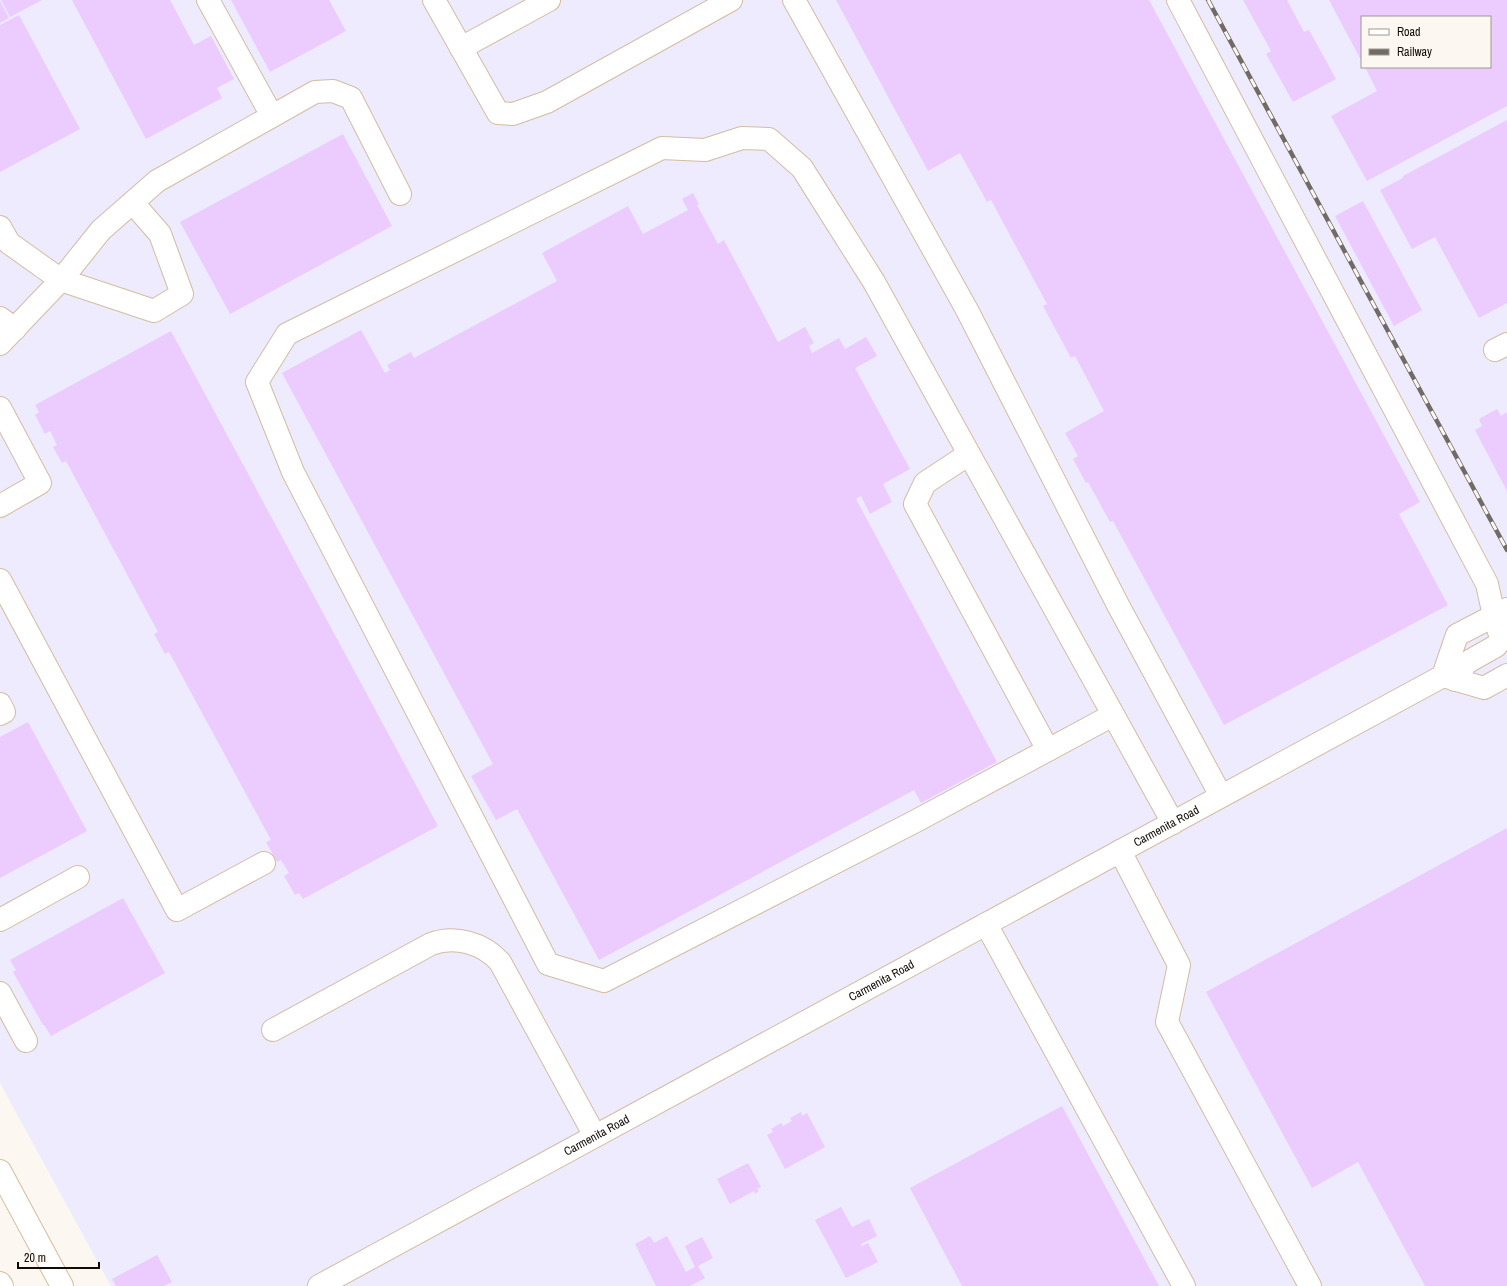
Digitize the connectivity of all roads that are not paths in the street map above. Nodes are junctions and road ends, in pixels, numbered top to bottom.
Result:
1 (208, 0) edge
2 (434, 0) edge
3 (549, 0) edge
4 (731, 0) edge
5 (794, 0) edge
6 (1178, 0) edge
7 (461, 48) junction
8 (272, 116) junction
9 (400, 194) dead end
10 (133, 203) junction
11 (0, 227) edge
12 (61, 280) junction
13 (5, 331) edge
14 (0, 408) edge
15 (969, 454) junction
16 (0, 506) edge
17 (0, 580) edge
18 (1500, 612) edge
19 (1507, 676) edge
20 (1449, 678) junction
21 (0, 704) edge
22 (0, 714) edge
23 (1114, 715) junction
24 (1048, 750) junction
25 (1221, 796) junction
26 (1173, 823) junction
27 (1120, 851) junction
28 (264, 863) dead end
29 (78, 877) dead end
30 (0, 920) edge
31 (986, 924) junction
32 (0, 993) edge
33 (273, 1030) dead end
34 (26, 1041) dead end
35 (595, 1136) junction
36 (0, 1171) edge
37 (0, 1283) edge
38 (2, 1286) edge
39 (62, 1286) edge
40 (319, 1286) edge
41 (1184, 1286) edge
42 (1310, 1286) edge

1 - 8 main road
2 - 7 main road
3 - 7 main road
4 - 7 main road
5 - 25 main road
6 - 18 main road
8 - 9 main road
8 - 10 main road
10 - 12 main road
10 - 12 main road
11 - 12 main road
12 - 13 main road
14 - 16 main road
15 - 23 main road
15 - 24 main road
15 - 24 main road
17 - 28 main road
18 - 20 main road
19 - 20 main road
20 - 25 main road, Carmenita Road
21 - 22 main road
23 - 24 main road
23 - 26 main road
25 - 26 main road, Carmenita Road
26 - 27 main road, Carmenita Road
27 - 31 main road, Carmenita Road
27 - 42 main road
29 - 30 main road
31 - 35 main road, Carmenita Road
31 - 41 main road
32 - 34 main road
33 - 35 main road
35 - 40 main road, Carmenita Road
36 - 39 main road
37 - 38 main road

